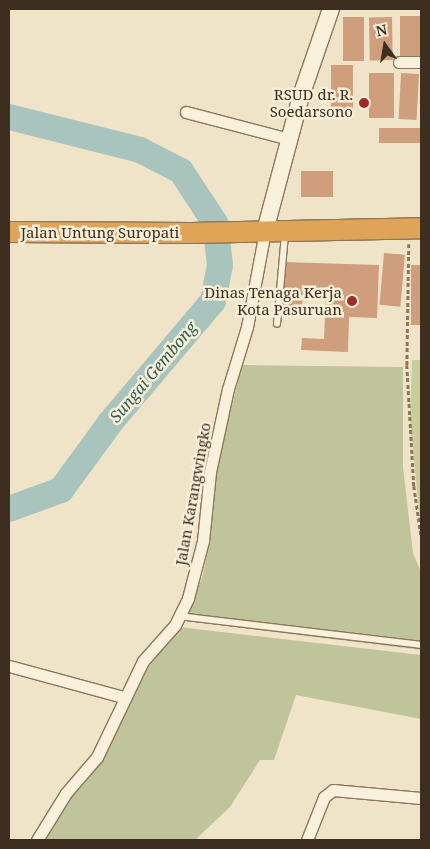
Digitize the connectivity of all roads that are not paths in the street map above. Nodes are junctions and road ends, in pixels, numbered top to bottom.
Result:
1 (331, 9) edge
2 (399, 62) dead end
3 (421, 62) edge
4 (186, 112) dead end
5 (289, 140) junction
6 (415, 228) edge
7 (256, 231) junction
8 (286, 231) junction
9 (9, 232) edge
10 (277, 324) dead end
11 (179, 616) junction
12 (421, 645) edge
13 (9, 666) edge
14 (123, 697) junction
15 (421, 798) edge
16 (37, 840) edge
17 (307, 840) edge

1 - 5 street
2 - 3 street
4 - 5 street
5 - 7 street
6 - 8 highway
7 - 8 highway
7 - 9 highway, Jalan Untung Suropati
7 - 11 street, Jalan Karangwingko
8 - 10 lane
11 - 12 lane
11 - 14 street, Jalan Karangwingko
13 - 14 street
14 - 16 street, Jalan Karangwingko
15 - 17 street

